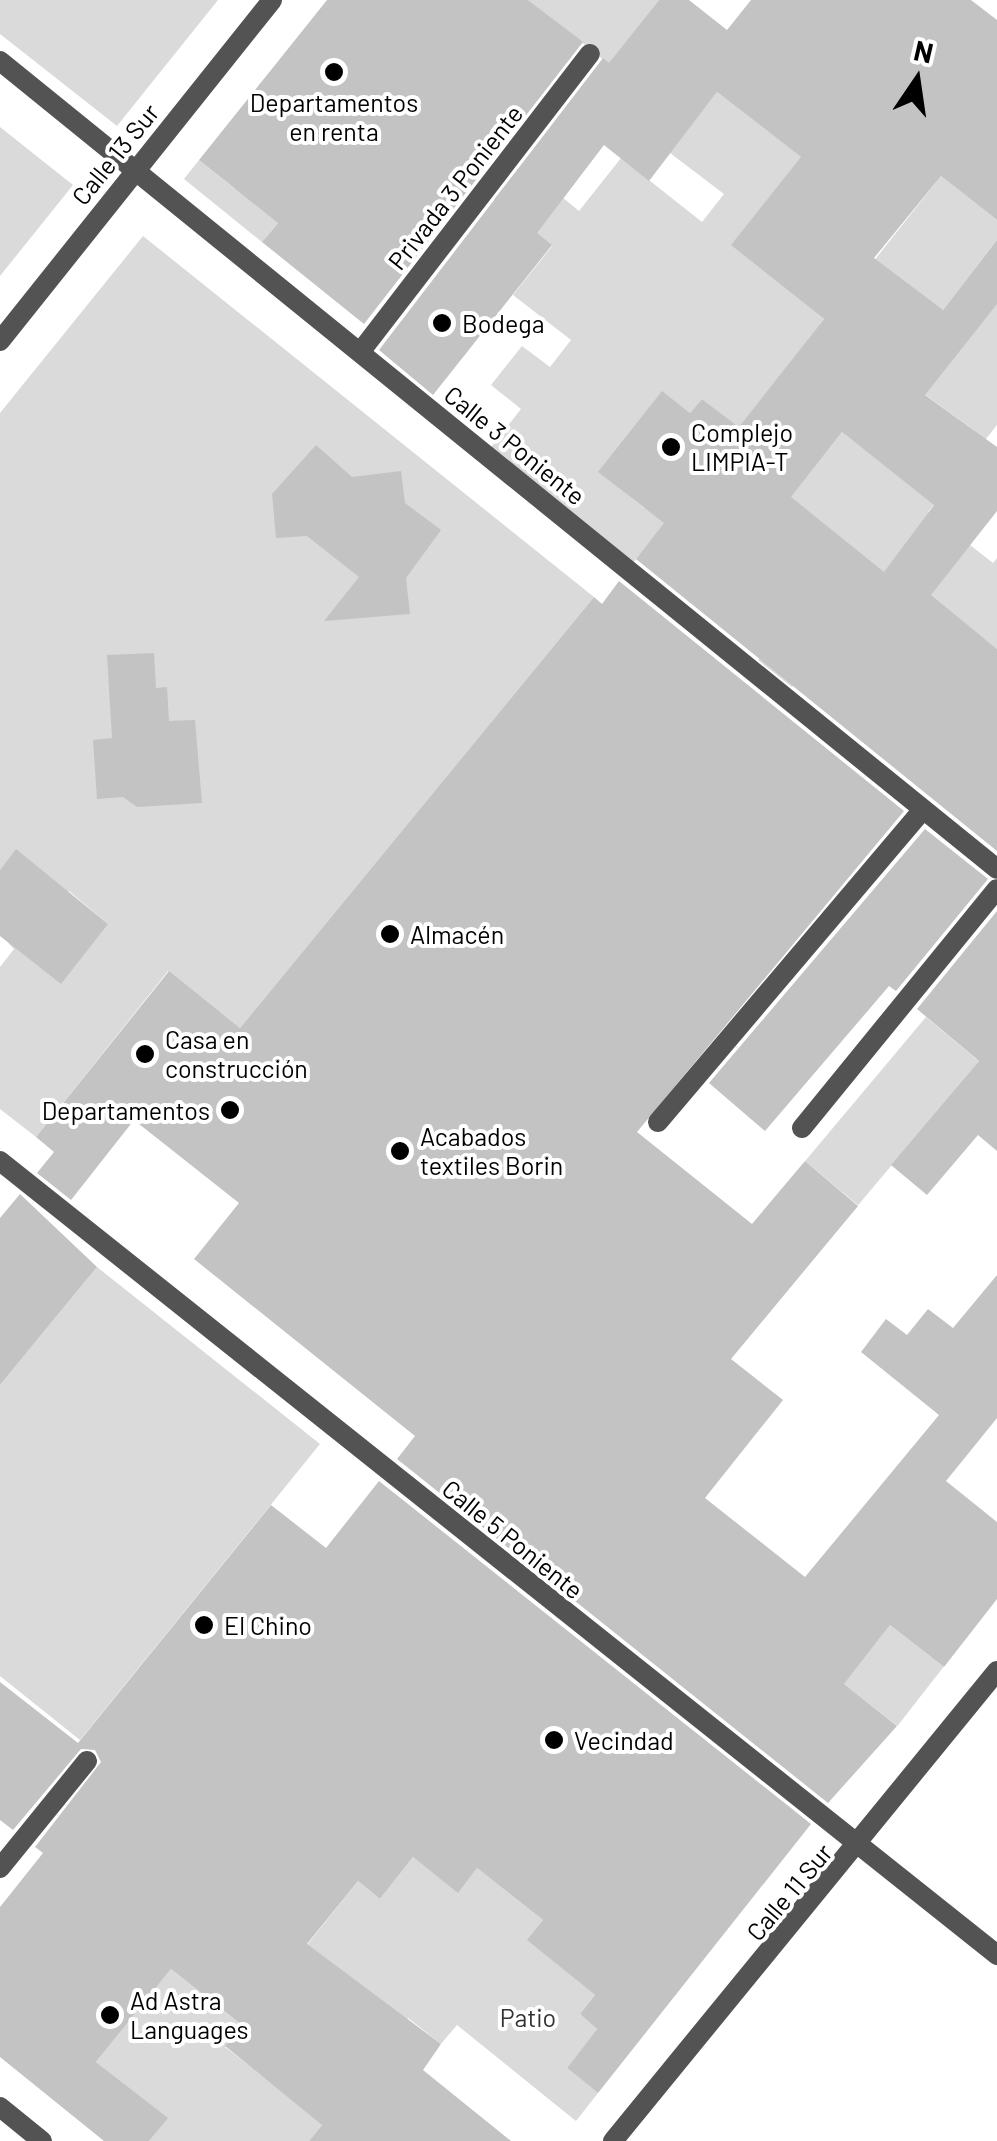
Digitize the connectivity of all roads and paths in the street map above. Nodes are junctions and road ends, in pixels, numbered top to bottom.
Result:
1 (272, 0) edge
2 (590, 54) dead end
3 (0, 61) edge
4 (136, 166) junction
5 (0, 341) edge
6 (361, 351) junction
7 (924, 810) junction
8 (997, 869) edge
9 (997, 888) edge
10 (658, 1122) dead end
11 (802, 1128) dead end
12 (0, 1161) edge
13 (997, 1670) edge
14 (87, 1761) dead end
15 (859, 1847) junction
16 (0, 1868) edge
17 (997, 1955) edge
18 (0, 2107) edge
19 (42, 2141) edge
20 (613, 2141) edge

1 - 4 street, Calle 13 Sur
2 - 6 street, Privada 3 Poniente
3 - 4 street, Calle 3 Poniente
4 - 5 street, Calle 13 Sur
4 - 6 street, Calle 3 Poniente
6 - 7 street, Calle 3 Poniente
7 - 8 street, Calle 3 Poniente
7 - 10 street
9 - 11 street
12 - 15 street, Calle 5 Poniente
13 - 15 street, Calle 11 Sur
14 - 16 street
15 - 17 street, Calle 5 Poniente
15 - 20 street, Calle 11 Sur
18 - 19 street

